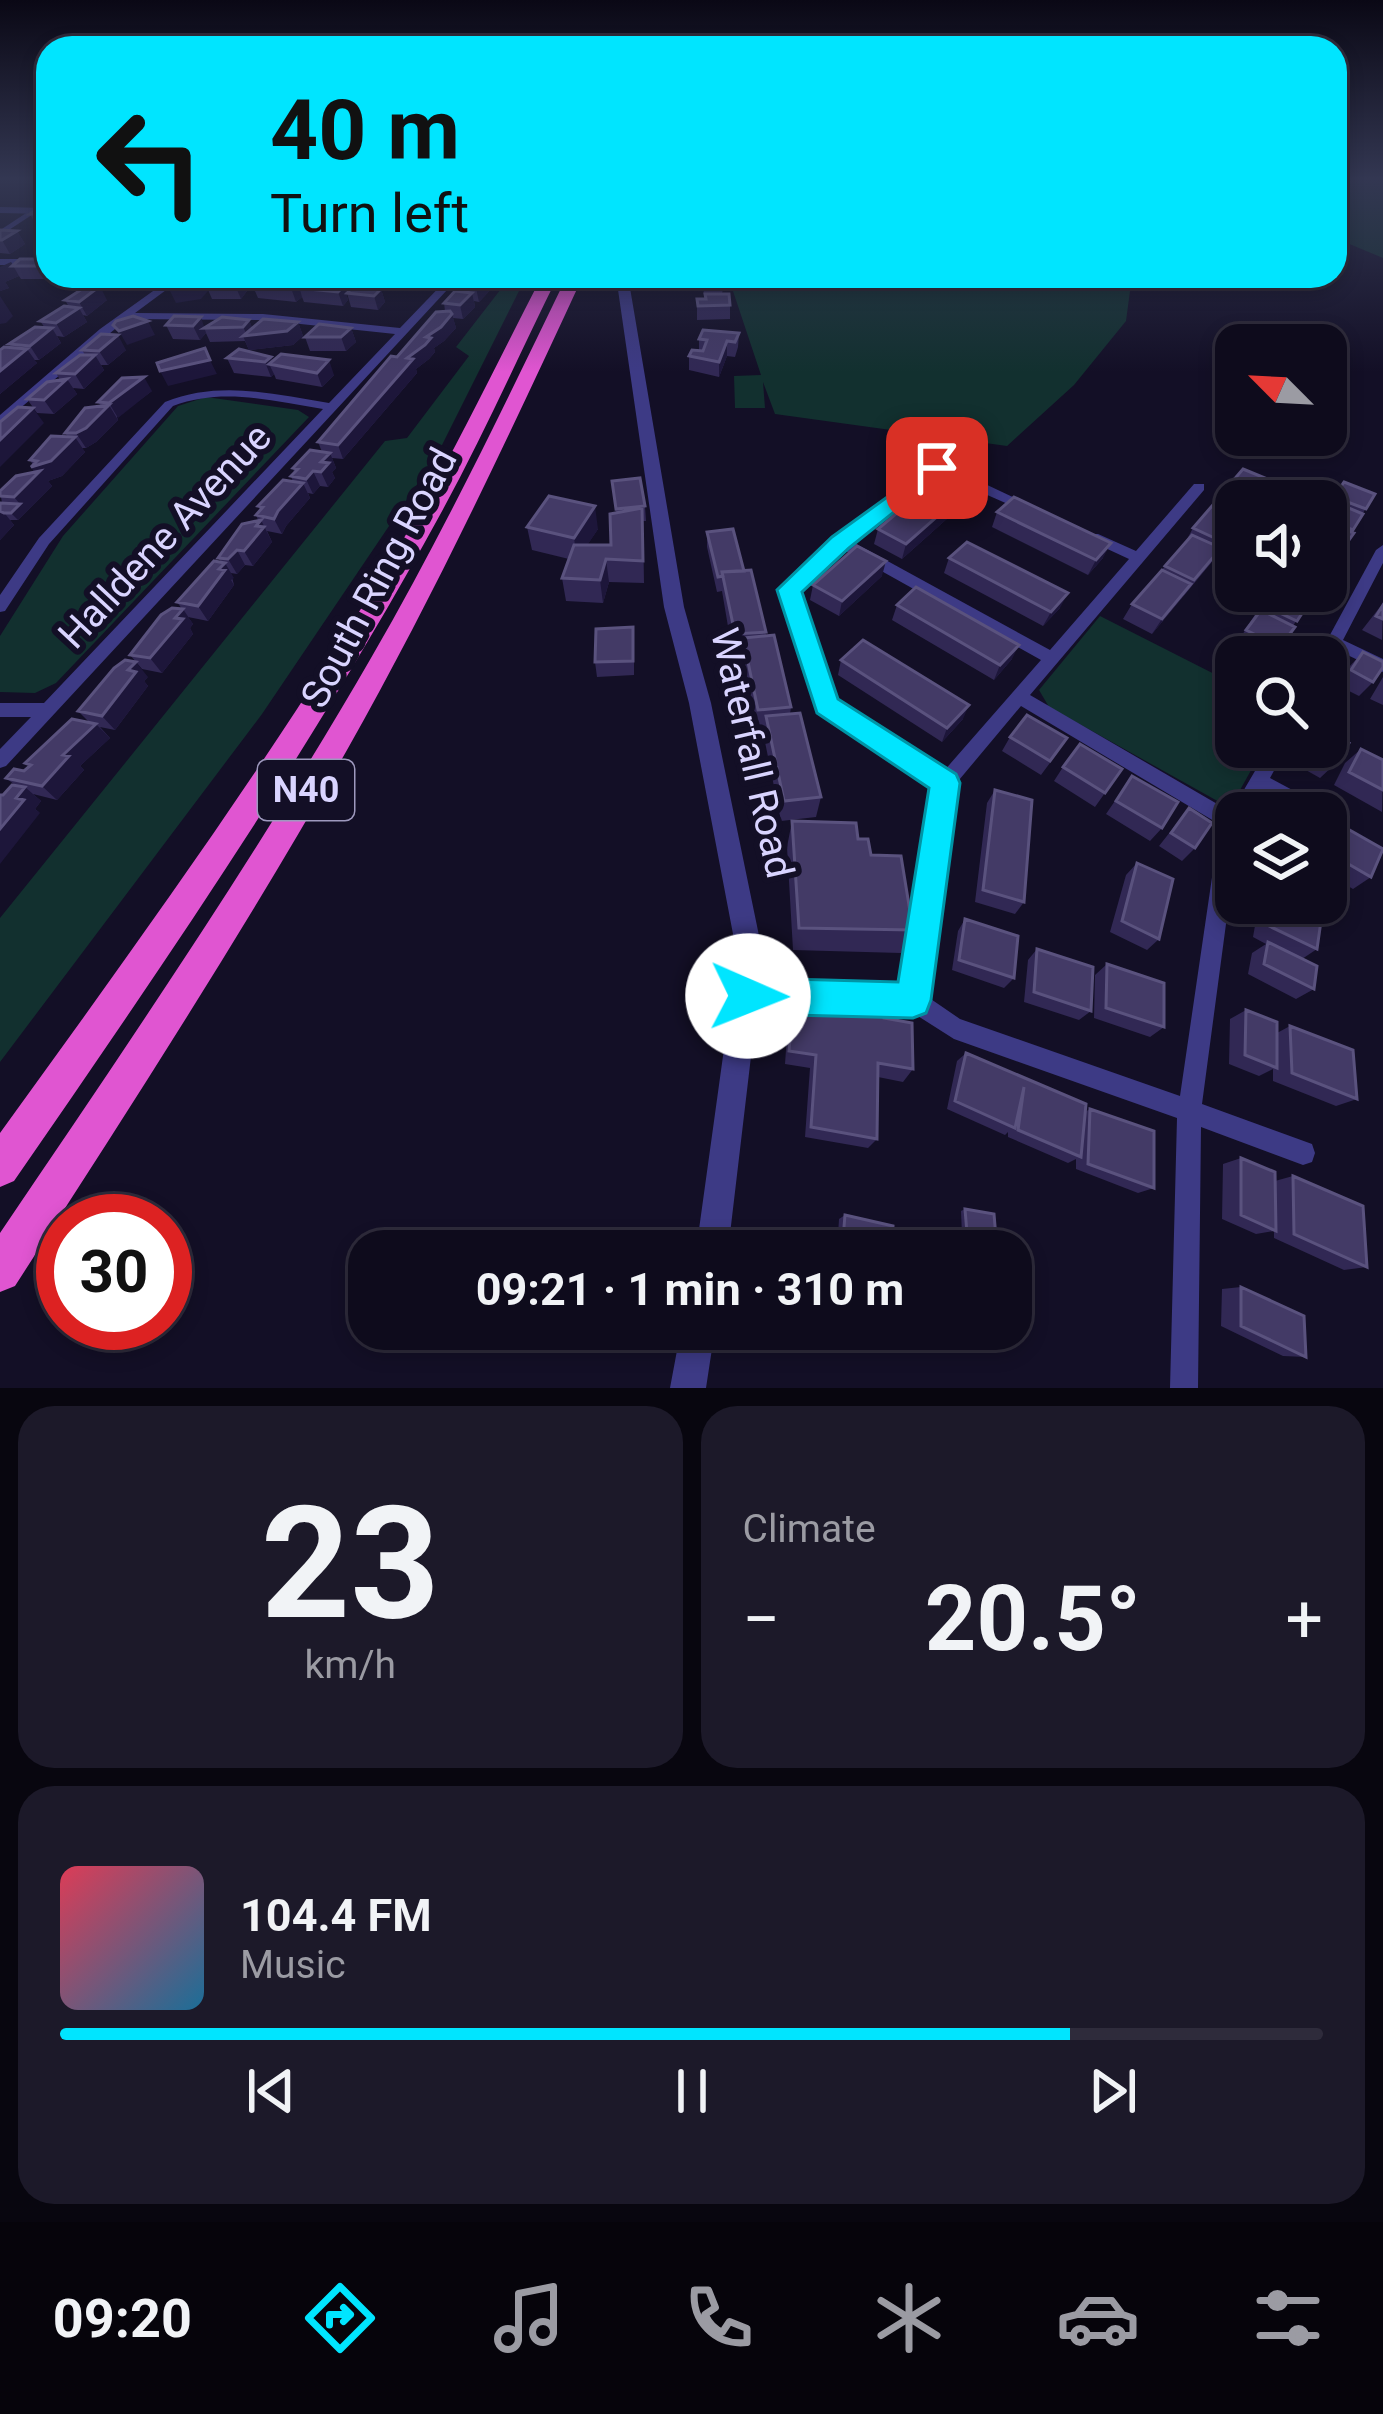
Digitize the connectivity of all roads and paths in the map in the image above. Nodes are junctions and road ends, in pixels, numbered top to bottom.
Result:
1 (0, 262) edge
2 (36, 262) edge
3 (164, 288) edge
4 (443, 288) edge
5 (562, 288) edge
6 (564, 288) edge
7 (624, 288) edge
8 (126, 316) junction
9 (404, 332) junction
10 (332, 407) junction
11 (0, 421) edge
12 (1199, 487) dead end
13 (1051, 518) edge
14 (1073, 528) edge
15 (841, 542) junction
16 (1383, 550) edge
17 (1138, 558) junction
18 (0, 607) edge
19 (1337, 636) edge
20 (1347, 655) edge
21 (1052, 659) junction
22 (1383, 666) edge
23 (1019, 697) junction
24 (0, 710) edge
25 (46, 710) junction
26 (0, 760) edge
27 (1267, 768) edge
28 (1260, 781) junction
29 (945, 783) junction
30 (1253, 792) edge
31 (1280, 792) edge
32 (1215, 807) edge
33 (1216, 924) edge
34 (748, 996) junction
35 (913, 1000) junction
36 (1189, 1111) junction
37 (1303, 1153) dead end
38 (0, 1167) edge
39 (715, 1230) edge
40 (0, 1271) edge
41 (694, 1350) edge
42 (688, 1388) edge
43 (1185, 1388) edge

1 - 2 street
3 - 8 street
4 - 9 street, Halldene Avenue
5 - 38 highway, South Ring Road / N40
6 - 40 highway, South Ring Road / N40
7 - 34 street, Waterfall Road
8 - 9 street
8 - 11 street
9 - 10 street, Halldene Avenue
10 - 18 street, Halldene Avenue
10 - 25 street, Halldene Avenue
12 - 17 street
13 - 15 street
14 - 17 street
15 - 21 street
15 - 29 street
16 - 19 street
17 - 21 street
20 - 22 street
21 - 23 street
23 - 29 street
23 - 32 street
24 - 25 street
25 - 26 street, Halldene Avenue
27 - 28 street
28 - 30 street
28 - 31 street
29 - 35 street
33 - 36 street
34 - 35 street
34 - 39 street, Waterfall Road
35 - 36 street
36 - 37 street
36 - 43 street
41 - 42 street

